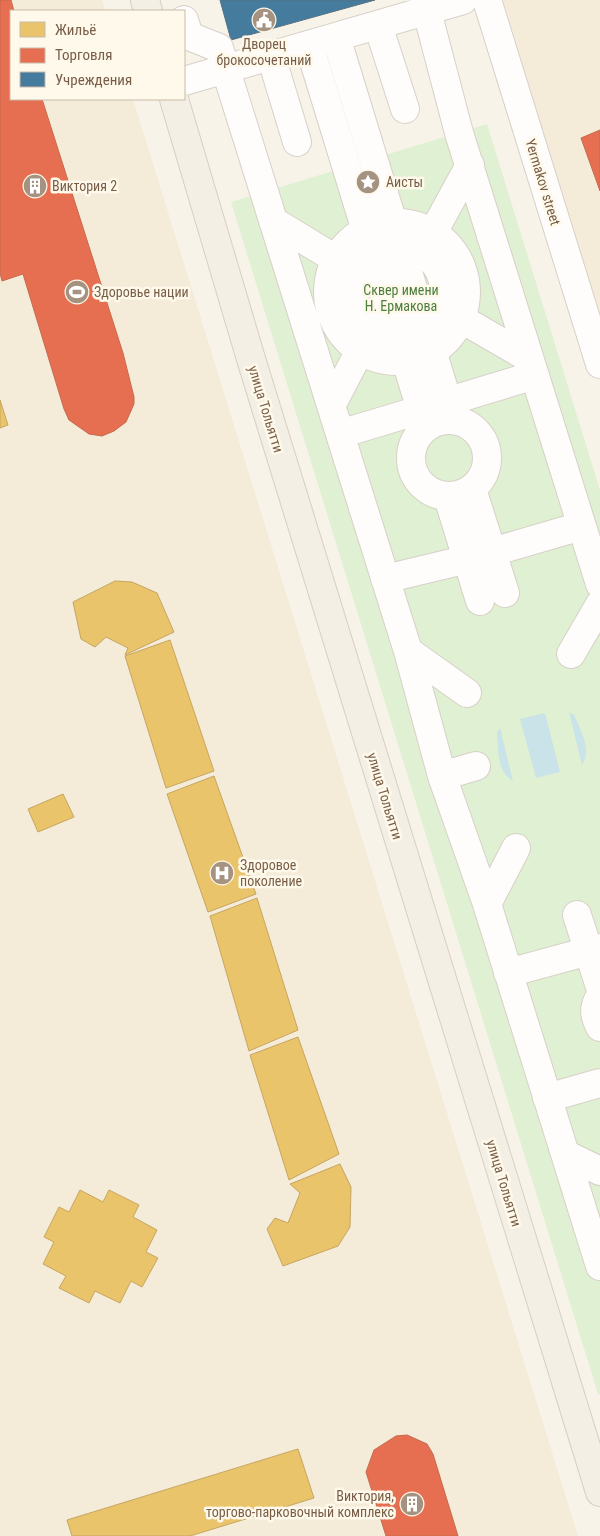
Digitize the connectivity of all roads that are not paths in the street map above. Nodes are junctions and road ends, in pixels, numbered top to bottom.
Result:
1 (463, 0) edge
2 (487, 0) edge
3 (425, 5) edge
4 (185, 23) edge
5 (378, 25) junction
6 (336, 37) junction
7 (309, 45) junction
8 (271, 56) junction
9 (225, 68) junction
10 (185, 81) edge
11 (174, 100) edge
12 (405, 109) dead end
13 (297, 142) dead end
14 (470, 165) junction
15 (273, 222) junction
16 (385, 246) junction
17 (500, 262) junction
18 (453, 275) junction
19 (343, 308) junction
20 (303, 318) junction
21 (440, 326) junction
22 (384, 343) junction
23 (600, 364) edge
24 (531, 366) junction
25 (331, 406) junction
26 (450, 410) junction
27 (424, 418) junction
28 (340, 434) junction
29 (460, 493) junction
30 (581, 526) junction
31 (479, 556) junction
32 (385, 579) junction
33 (600, 584) edge
34 (492, 597) dead end
35 (600, 604) edge
36 (408, 651) junction
37 (571, 654) dead end
38 (467, 693) dead end
39 (476, 766) dead end
40 (442, 776) junction
41 (516, 848) dead end
42 (487, 904) junction
43 (577, 915) dead end
44 (594, 950) edge
45 (508, 973) junction
46 (600, 987) edge
47 (600, 996) edge
48 (600, 1027) edge
49 (600, 1083) edge
50 (547, 1098) junction
51 (565, 1154) junction
52 (600, 1171) edge
53 (600, 1266) edge
54 (600, 1492) edge

1 - 3 street
2 - 23 street, Yermakov street
3 - 5 street
3 - 14 street
4 - 9 street
5 - 6 street
5 - 12 street
6 - 7 street
6 - 16 street
7 - 8 street
7 - 16 street
8 - 9 street
8 - 13 street
9 - 10 street
9 - 15 street
11 - 54 main road, улица Тольятти
14 - 16 street
14 - 17 street
15 - 16 street
15 - 20 street
16 - 18 street
16 - 19 street
16 - 21 street
16 - 22 street
17 - 18 street
17 - 24 street
18 - 21 street
19 - 20 street
19 - 22 street
20 - 25 street
21 - 22 street
21 - 24 street
21 - 26 street
22 - 25 street
22 - 27 street
24 - 26 street
24 - 30 street
25 - 28 street
26 - 27 street
26 - 29 street
27 - 28 street
27 - 29 street
28 - 32 street
29 - 31 street
30 - 31 street
30 - 33 street
31 - 32 street
31 - 34 street
32 - 36 street
35 - 37 street
36 - 38 street
36 - 40 street
39 - 40 street
40 - 42 street
41 - 42 street
42 - 45 street
43 - 44 street
44 - 45 street
44 - 46 street
45 - 50 street
47 - 48 street
49 - 50 street
50 - 51 street
51 - 52 street
51 - 53 street

